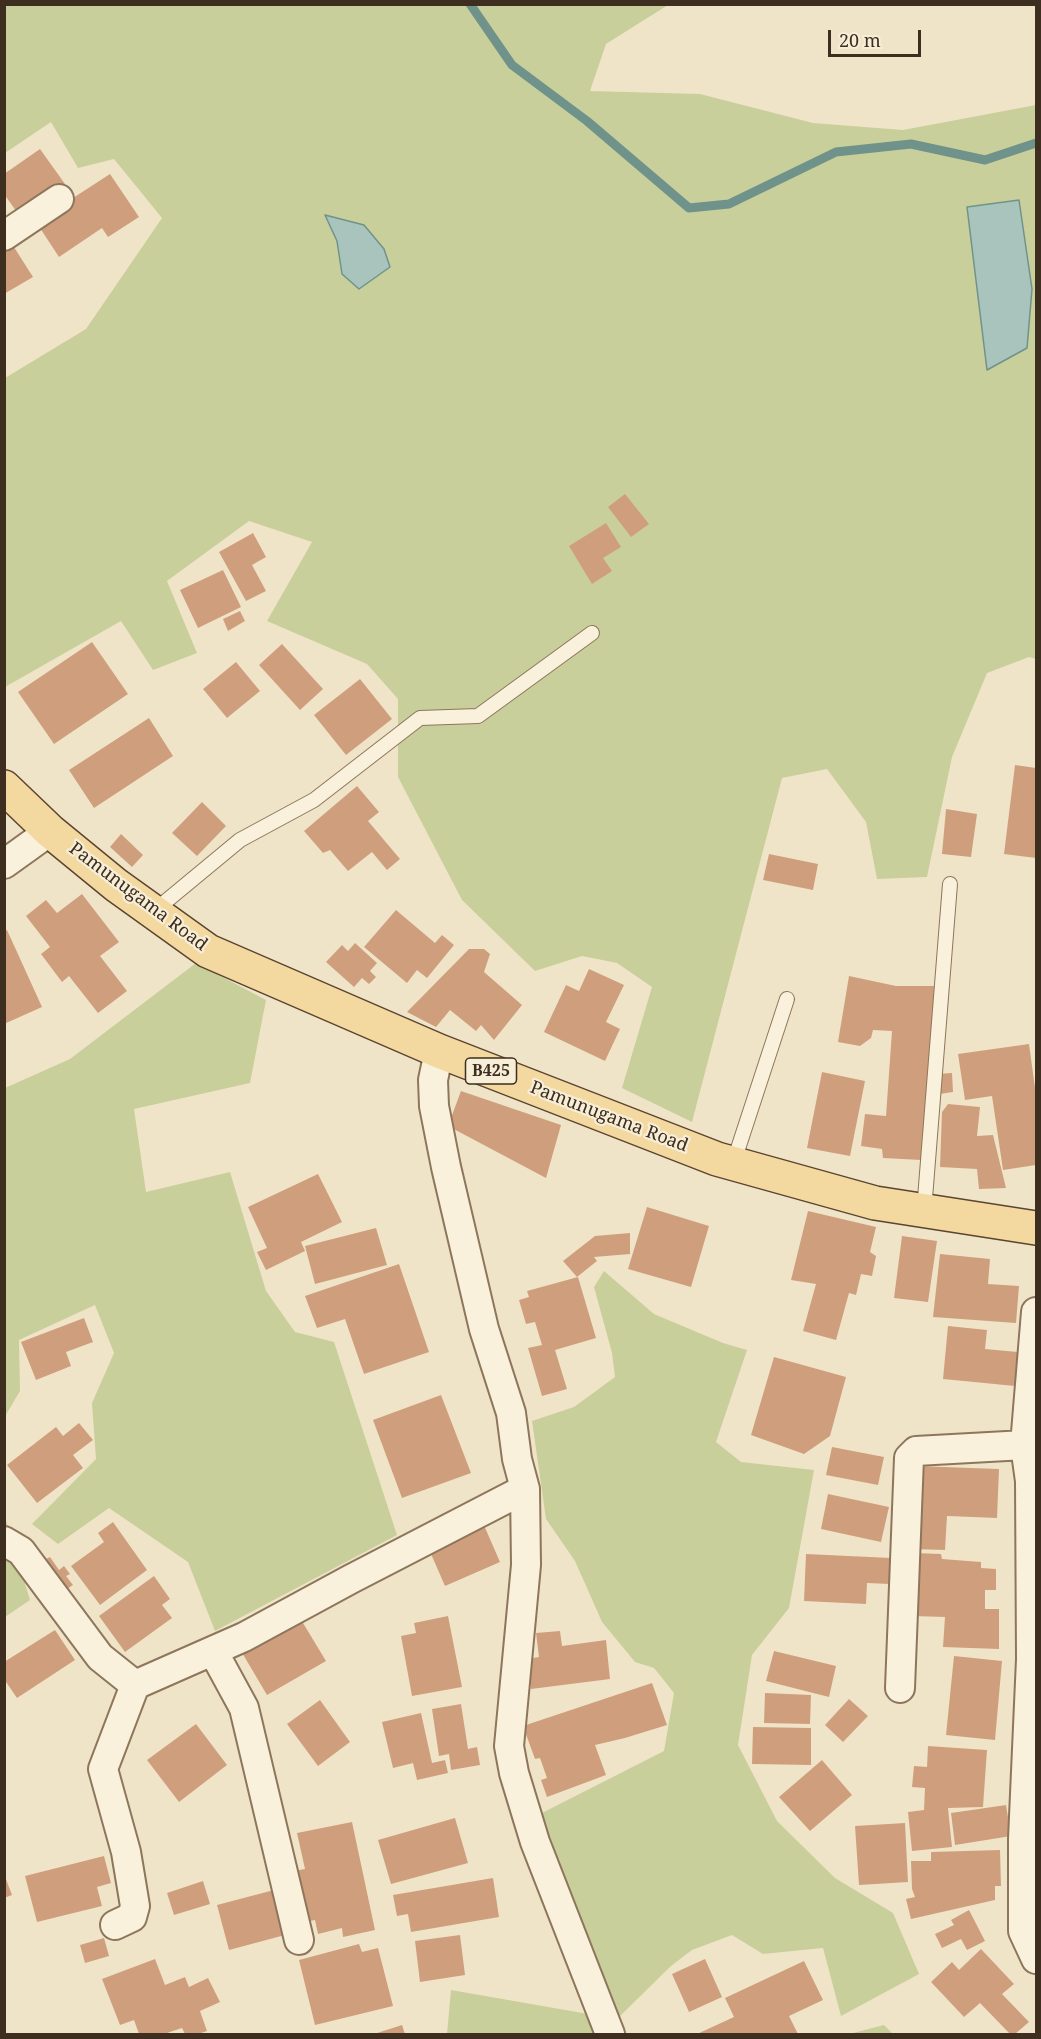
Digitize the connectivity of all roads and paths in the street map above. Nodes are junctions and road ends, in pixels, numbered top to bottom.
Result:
1 (59, 199) dead end
2 (4, 236) edge
3 (592, 633) dead end
4 (4, 787) edge
5 (50, 831) junction
6 (4, 864) edge
7 (950, 884) dead end
8 (153, 912) junction
9 (788, 999) dead end
10 (439, 1051) junction
11 (733, 1164) junction
12 (924, 1211) junction
13 (1036, 1228) edge
14 (1036, 1312) edge
15 (1025, 1445) junction
16 (525, 1489) junction
17 (4, 1541) edge
18 (213, 1651) junction
19 (135, 1685) junction
20 (900, 1688) dead end
21 (116, 1925) dead end
22 (299, 1940) dead end
23 (1036, 1959) edge
24 (610, 2034) edge

1 - 2 street
3 - 8 lane
4 - 5 main road, Pamunugama Road / B425
5 - 6 street
5 - 8 main road, Pamunugama Road / B425
7 - 12 lane
8 - 10 main road, Pamunugama Road / B425
9 - 11 lane
10 - 11 main road, Pamunugama Road / B425
10 - 16 street
11 - 12 main road, Pamunugama Road / B425
12 - 13 main road, Pamunugama Road / B425
14 - 15 street
15 - 20 street
15 - 23 street
16 - 18 street
16 - 24 street
17 - 19 street
18 - 19 street
18 - 22 street
19 - 21 street

